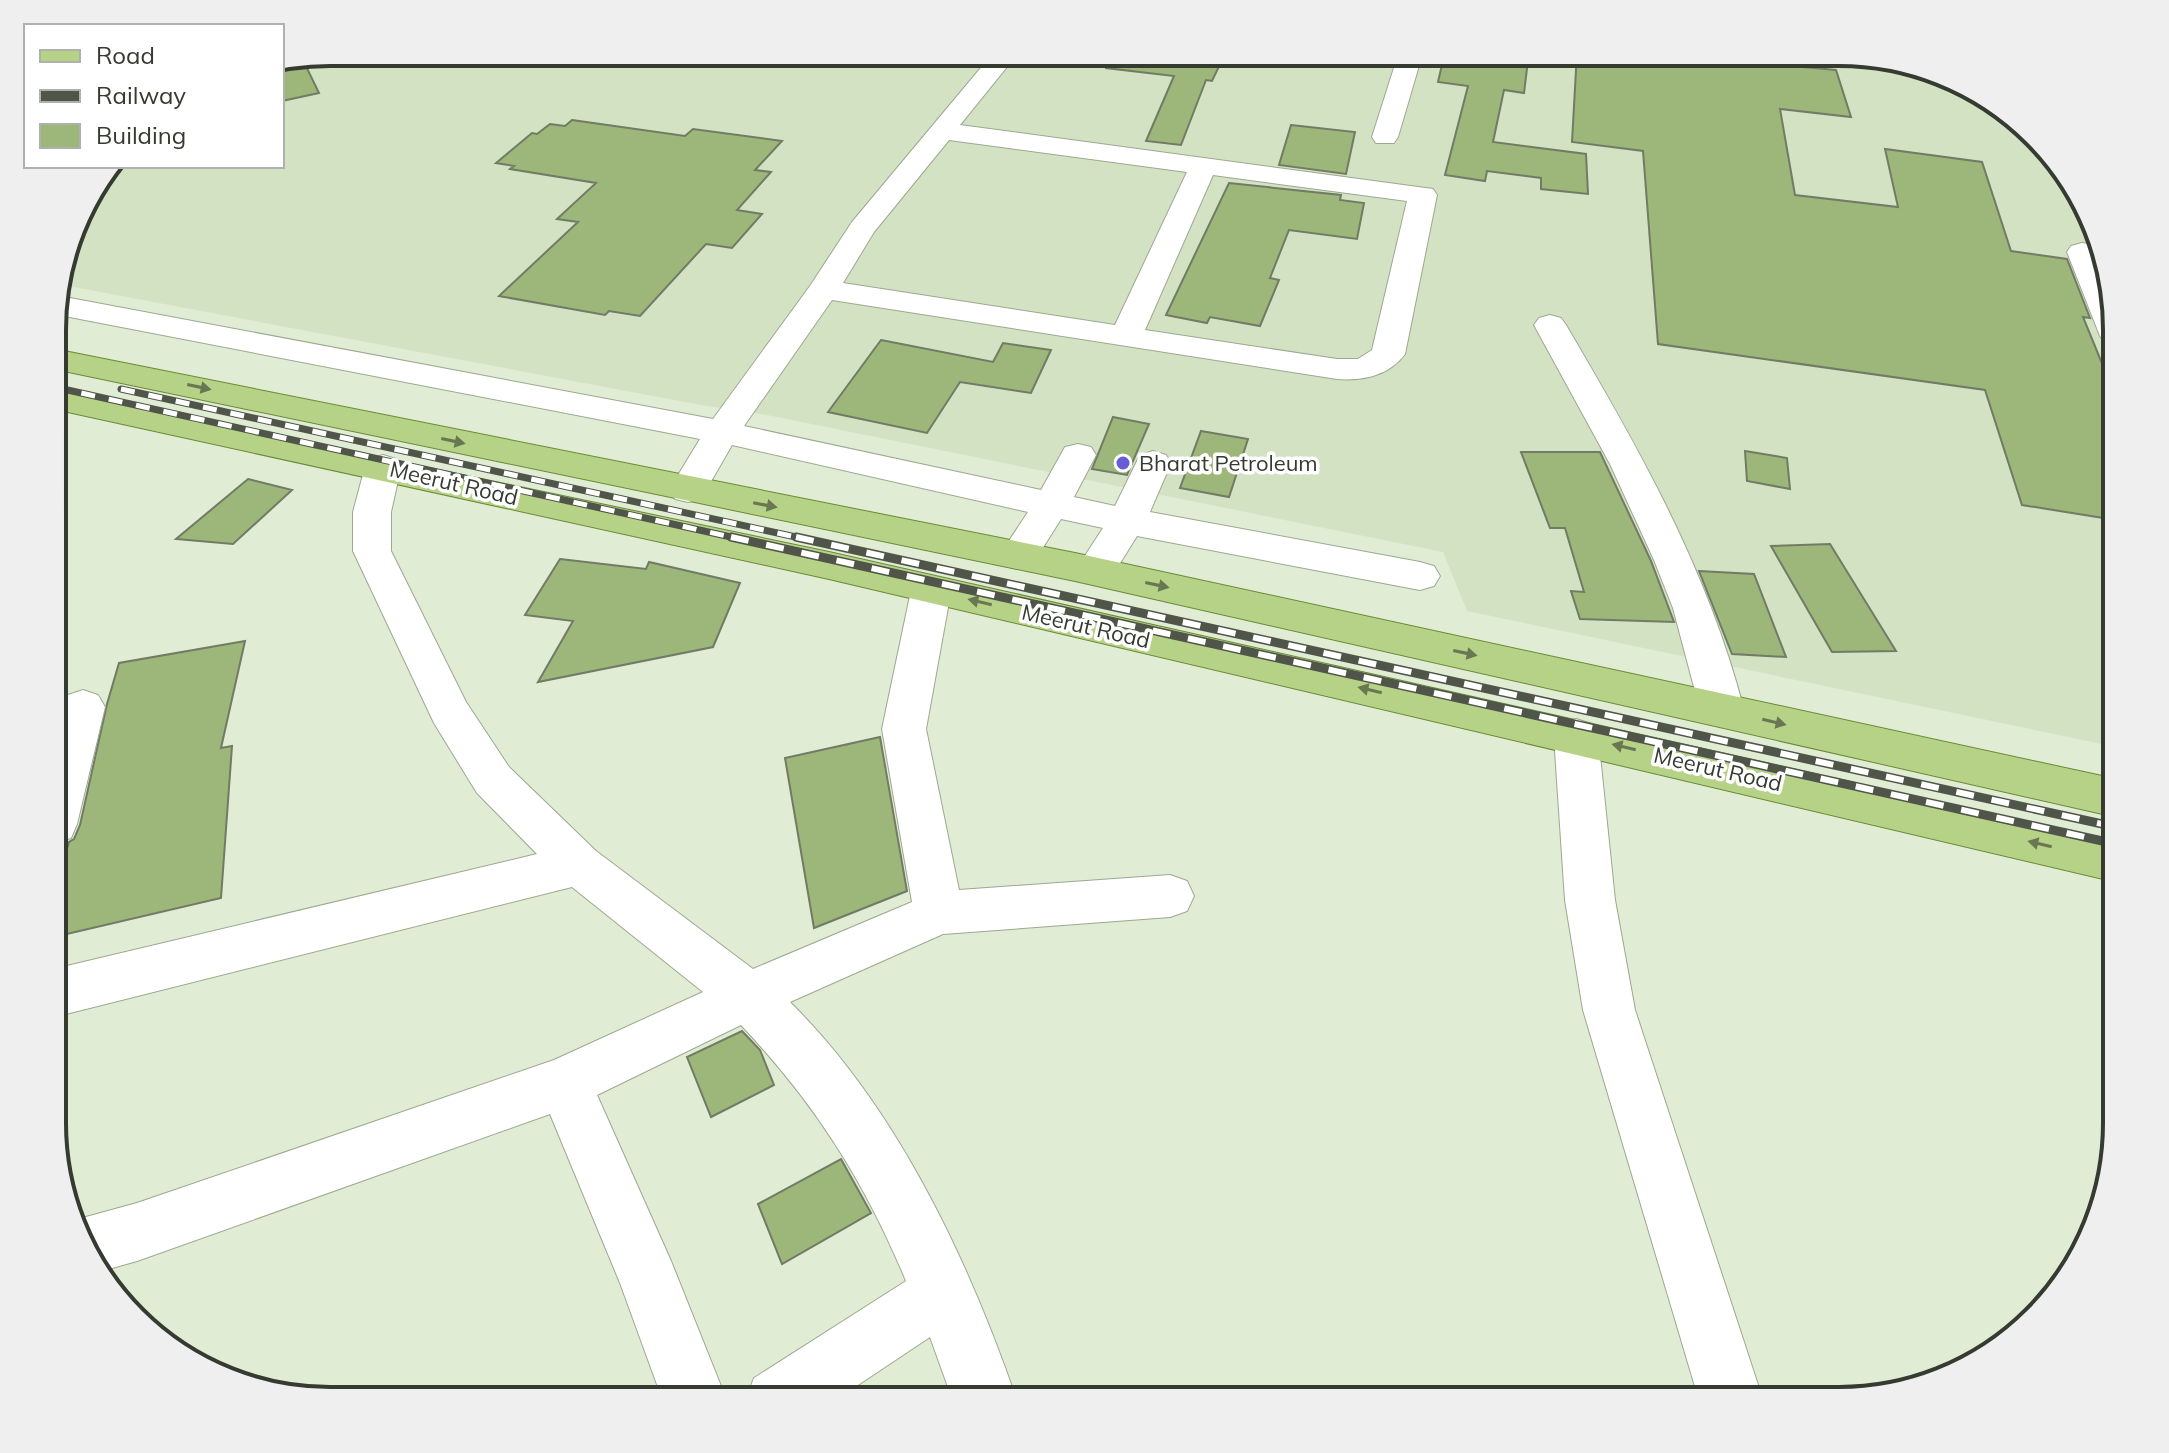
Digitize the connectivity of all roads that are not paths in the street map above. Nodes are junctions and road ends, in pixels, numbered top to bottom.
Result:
1 (1407, 66) edge
2 (995, 67) edge
3 (942, 131) junction
4 (1385, 137) dead end
5 (1203, 166) junction
6 (2091, 253) edge
7 (824, 289) junction
8 (2100, 297) edge
9 (67, 307) edge
10 (1550, 325) dead end
11 (1125, 338) junction
12 (66, 361) edge
13 (66, 401) edge
14 (722, 432) junction
15 (1078, 455) dead end
16 (1153, 463) dead end
17 (383, 467) junction
18 (688, 490) junction
19 (1052, 504) junction
20 (1127, 521) junction
21 (662, 530) junction
22 (1018, 556) junction
23 (1095, 571) junction
24 (1420, 576) dead end
25 (931, 591) junction
26 (83, 707) dead end
27 (1722, 710) junction
28 (1576, 736) junction
29 (66, 776) edge
30 (2102, 795) edge
31 (2102, 859) edge
32 (579, 865) junction
33 (1170, 896) dead end
34 (939, 913) junction
35 (66, 990) edge
36 (748, 996) junction
37 (564, 1083) junction
38 (95, 1243) edge
39 (942, 1293) junction
40 (1727, 1386) edge
41 (690, 1387) edge
42 (799, 1387) edge
43 (979, 1387) edge

1 - 4 street
2 - 3 street
3 - 5 street
3 - 7 street
5 - 11 street
5 - 11 street
6 - 8 street
7 - 11 street
7 - 14 street
9 - 14 street
10 - 27 street
12 -> 18 main road, Meerut Road
13 - 17 main road, Meerut Road
14 - 18 street
14 - 19 street
15 - 19 street
16 - 20 street
17 - 21 main road, Meerut Road
17 - 32 street
18 - 21 main road
18 -> 22 main road, Meerut Road
19 - 20 street
19 - 22 street
20 - 23 street
20 - 24 street
21 - 25 main road, Meerut Road
22 - 23 main road, Meerut Road
23 -> 27 main road, Meerut Road
28 -> 25 main road, Meerut Road
25 - 34 street
26 - 29 street
27 -> 30 main road, Meerut Road
31 -> 28 main road, Meerut Road
28 - 40 street
32 - 35 street
32 - 36 street
33 - 34 street
34 - 36 street
36 - 37 street
36 - 39 street
37 - 38 street
37 - 41 street
39 - 42 street
39 - 43 street

